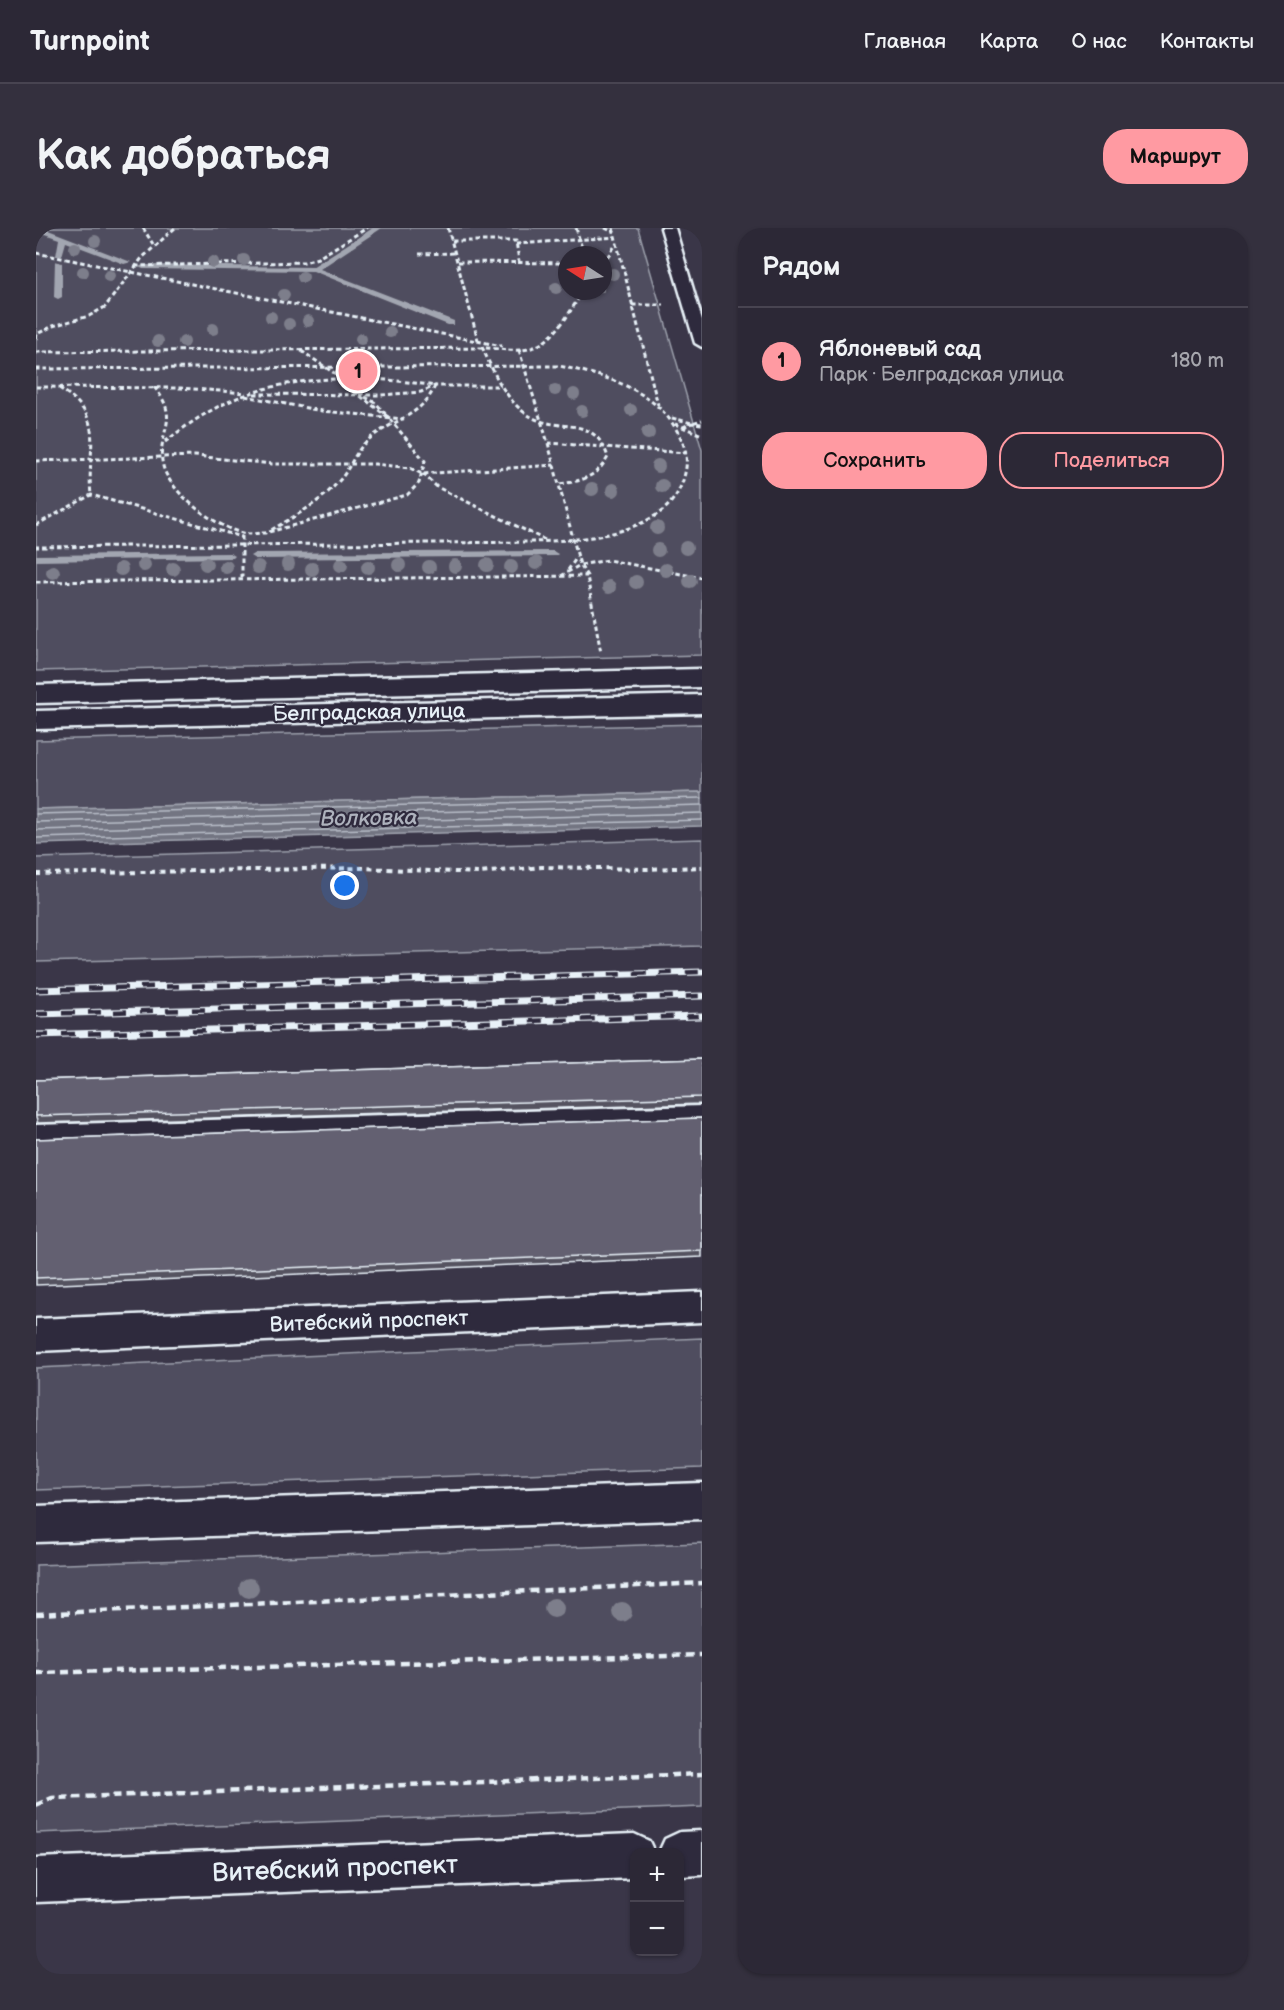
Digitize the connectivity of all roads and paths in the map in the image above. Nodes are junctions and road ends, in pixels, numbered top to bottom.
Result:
1 (143, 228) edge
2 (176, 228) edge
3 (367, 228) edge
4 (448, 228) edge
5 (576, 228) edge
6 (606, 228) edge
7 (614, 228) edge
8 (668, 228) edge
9 (615, 235) junction
10 (579, 239) junction
11 (452, 241) junction
12 (617, 243) junction
13 (153, 244) junction
14 (516, 244) junction
15 (581, 246) edge
16 (612, 250) edge
17 (36, 253) edge
18 (455, 253) junction
19 (418, 254) dead end
20 (519, 261) junction
21 (458, 262) junction
22 (558, 263) edge
23 (135, 266) junction
24 (130, 272) junction
25 (577, 300) edge
26 (36, 335) edge
27 (478, 341) junction
28 (702, 344) edge
29 (483, 348) junction
30 (512, 348) junction
31 (299, 350) junction
32 (519, 350) junction
33 (36, 352) edge
34 (489, 365) junction
35 (524, 365) junction
36 (325, 367) junction
37 (36, 369) edge
38 (346, 381) junction
39 (435, 386) junction
40 (501, 386) junction
41 (36, 387) edge
42 (57, 387) junction
43 (154, 387) junction
44 (221, 390) junction
45 (249, 393) junction
46 (243, 396) junction
47 (359, 396) junction
48 (658, 406) junction
49 (388, 417) junction
50 (672, 418) junction
51 (404, 419) junction
52 (540, 422) junction
53 (702, 422) edge
54 (674, 423) junction
55 (692, 423) junction
56 (394, 425) junction
57 (683, 427) junction
58 (678, 429) junction
59 (702, 435) edge
60 (165, 442) junction
61 (548, 443) junction
62 (606, 448) junction
63 (687, 453) junction
64 (162, 456) junction
65 (89, 459) junction
66 (36, 461) edge
67 (351, 463) junction
68 (554, 465) junction
69 (422, 474) junction
70 (558, 484) junction
71 (91, 495) junction
72 (36, 525) edge
73 (265, 533) junction
74 (242, 535) junction
75 (573, 540) junction
76 (548, 542) junction
77 (242, 545) junction
78 (36, 547) edge
79 (578, 556) junction
80 (580, 565) junction
81 (560, 576) junction
82 (587, 576) junction
83 (702, 578) edge
84 (242, 580) junction
85 (36, 582) edge
86 (602, 661) dead end
87 (702, 678) edge
88 (36, 694) edge
89 (702, 704) edge
90 (36, 720) edge
91 (702, 867) edge
92 (36, 874) edge
93 (702, 1114) edge
94 (36, 1134) edge
95 (702, 1306) edge
96 (36, 1335) edge
97 (702, 1502) edge
98 (36, 1524) edge
99 (702, 1583) edge
100 (36, 1614) edge
101 (702, 1655) edge
102 (36, 1673) edge
103 (702, 1774) edge
104 (36, 1805) edge
105 (702, 1853) edge
106 (684, 1854) edge
107 (630, 1856) edge
108 (36, 1880) edge

1 - 13 path
2 - 13 path
3 - 23 path
4 - 11 path
5 - 10 path
6 - 9 path
7 - 9 path
8 - 28 lane
9 - 10 path
9 - 12 path
10 - 14 path
10 - 15 path
11 - 14 path
11 - 18 path
12 - 16 path
12 - 48 path
13 - 23 path
14 - 20 path
17 - 24 path
18 - 19 path
18 - 21 path
20 - 21 path
20 - 22 path
21 - 27 path
23 - 24 path
24 - 26 path
24 - 27 path
25 - 32 path
27 - 29 path
27 - 30 path
29 - 30 path
29 - 31 path
29 - 34 path
30 - 32 path
31 - 33 path
31 - 36 path
32 - 35 path
34 - 35 path
34 - 36 path
34 - 40 path
35 - 48 path
35 - 52 path
36 - 37 path
36 - 38 path
38 - 39 path
38 - 45 path
38 - 47 path
39 - 40 path
39 - 47 path
39 - 51 path
40 - 52 path
41 - 42 path
42 - 43 path
42 - 65 path
43 - 44 path
43 - 60 path
44 - 45 path
44 - 46 path
45 - 46 path
45 - 47 path
46 - 49 path
46 - 60 path
47 - 49 path
48 - 50 path
49 - 51 path
49 - 56 path
50 - 54 path
50 - 55 path
51 - 56 path
52 - 61 path
52 - 62 path
53 - 55 path
54 - 57 path
54 - 58 path
55 - 57 path
56 - 67 path
56 - 69 path
57 - 58 path
57 - 59 path
58 - 63 path
60 - 64 path
61 - 62 path
61 - 68 path
62 - 63 path
62 - 70 path
63 - 75 path
64 - 65 path
64 - 67 path
64 - 74 path
65 - 66 path
65 - 71 path
67 - 69 path
67 - 73 path
68 - 69 path
68 - 70 path
69 - 73 path
69 - 76 path
70 - 75 path
71 - 72 path
71 - 74 path
73 - 74 path
74 - 77 path
75 - 76 path
75 - 79 path
76 - 77 path
77 - 78 path
77 - 84 path
79 - 80 path
79 - 81 path
80 - 81 path
80 - 82 path
80 - 83 path
81 - 82 path
81 - 84 path
82 - 86 path
84 - 85 path
87 - 88 street, Белградская улица
89 - 90 street, Белградская улица
91 - 92 path
93 - 94 lane
95 - 96 street, Витебский проспект
97 - 98 street
99 - 100 path
101 - 102 path
103 - 104 path
105 - 106 street
107 - 108 street, Витебский проспект

